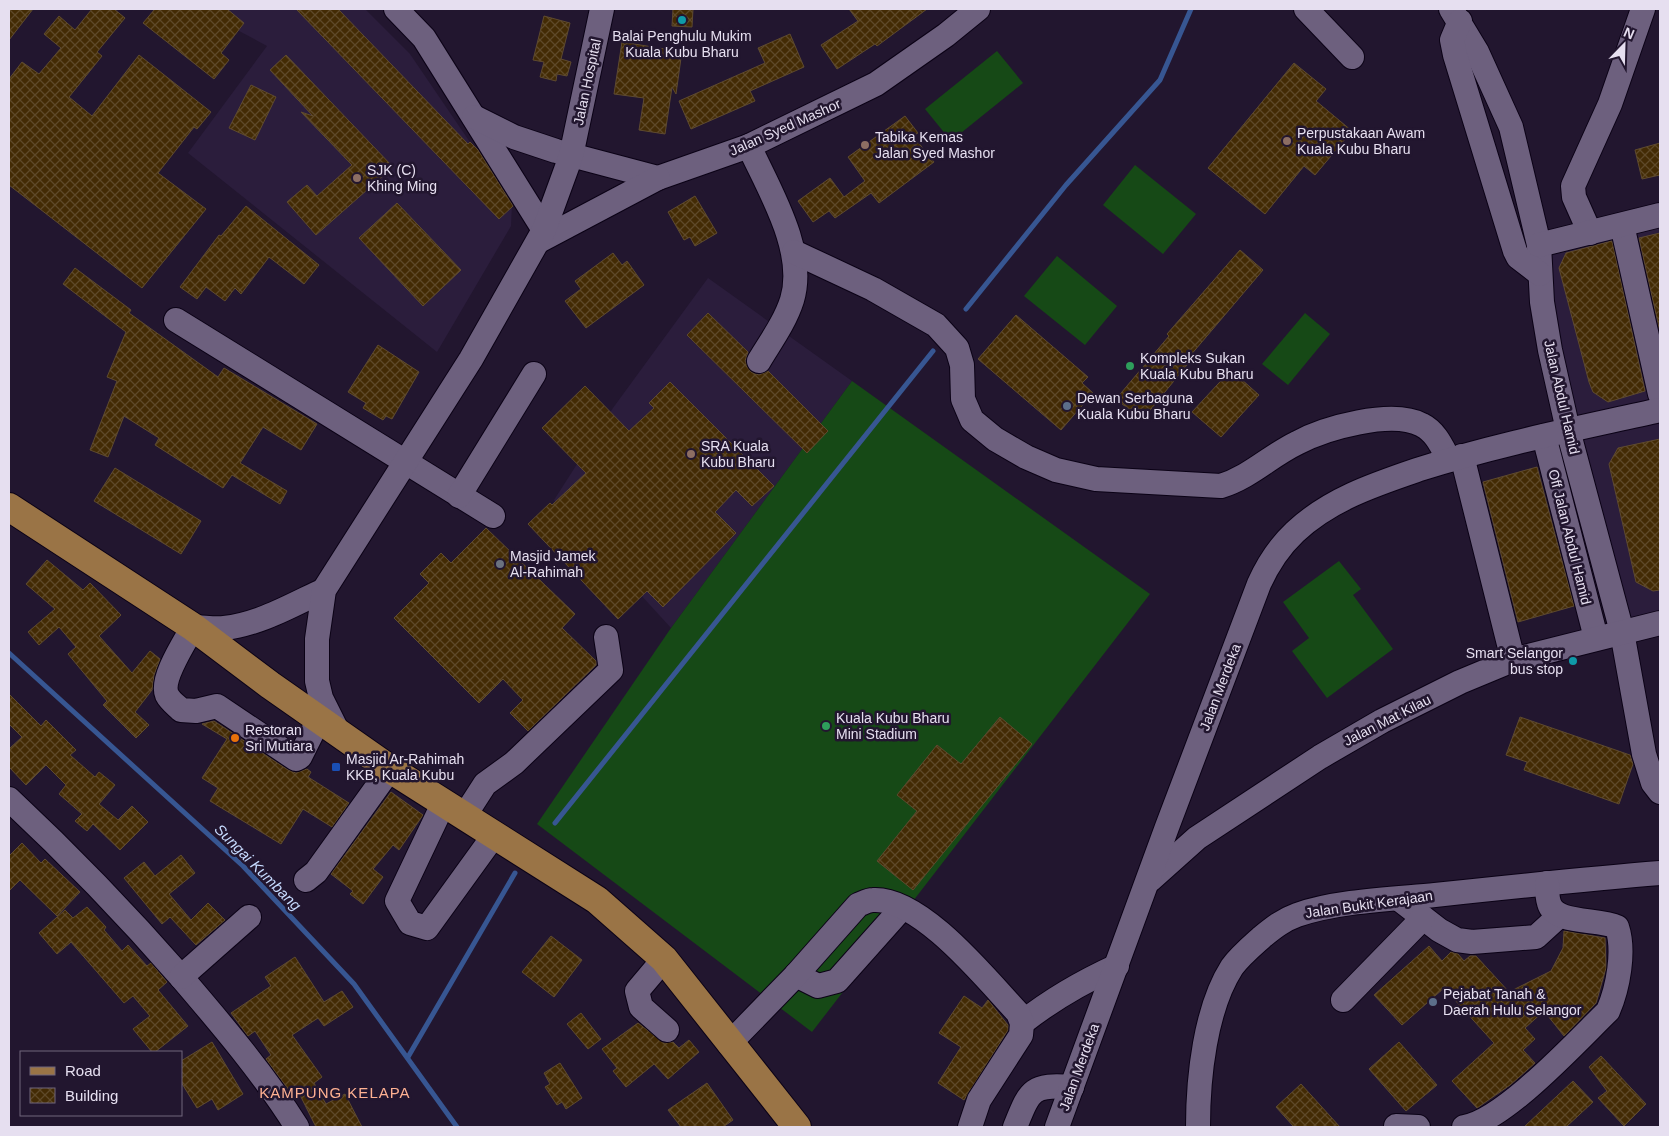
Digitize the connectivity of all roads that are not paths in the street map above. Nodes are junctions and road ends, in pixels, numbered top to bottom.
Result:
1 (396, 9) edge
2 (602, 9) edge
3 (978, 9) edge
4 (1306, 9) edge
5 (1642, 9) edge
6 (1455, 15) edge
7 (1352, 57) dead end
8 (474, 117) junction
9 (749, 146) junction
10 (571, 156) junction
11 (658, 178) junction
12 (1660, 215) edge
13 (1622, 225) junction
14 (1590, 233) junction
15 (542, 235) junction
16 (1539, 245) junction
17 (794, 252) junction
18 (1540, 274) junction
19 (1652, 314) edge
20 (176, 320) dead end
21 (759, 361) dead end
22 (534, 374) dead end
23 (1660, 394) edge
24 (1660, 410) edge
25 (1568, 430) junction
26 (1544, 436) junction
27 (1456, 458) junction
28 (404, 462) junction
29 (459, 496) junction
30 (9, 507) edge
31 (493, 516) dead end
32 (324, 590) junction
33 (1660, 623) edge
34 (193, 627) junction
35 (1622, 632) junction
36 (606, 637) dead end
37 (1596, 638) junction
38 (1513, 660) junction
39 (329, 727) junction
40 (390, 769) junction
41 (1660, 792) edge
42 (9, 799) edge
43 (455, 809) junction
44 (1166, 827) junction
45 (495, 834) junction
46 (1197, 838) junction
47 (1660, 873) edge
48 (306, 880) dead end
49 (1147, 883) junction
50 (1547, 883) junction
51 (1399, 899) junction
52 (902, 908) junction
53 (1559, 916) junction
54 (250, 918) dead end
55 (1422, 918) junction
56 (664, 958) junction
57 (1116, 966) junction
58 (796, 975) junction
59 (181, 977) junction
60 (1342, 1000) dead end
61 (1022, 1023) junction
62 (667, 1030) dead end
63 (729, 1044) junction
64 (1072, 1087) junction
65 (788, 1124) edge
66 (297, 1127) edge
67 (970, 1127) edge
68 (1015, 1127) edge
69 (1057, 1127) edge
70 (1198, 1127) edge
71 (1464, 1127) edge

1 - 8 street
2 - 10 street, Jalan Hospital
3 - 9 street, Jalan Syed Mashor
4 - 7 street
5 - 14 street
6 - 16 street, Jalan Abdul Hamid
6 - 18 street
8 - 10 street
8 - 15 street
9 - 11 street, Jalan Syed Mashor
9 - 17 street
10 - 11 street
10 - 15 street, Jalan Hospital
11 - 15 street, Jalan Syed Mashor
12 - 13 street
13 - 14 street
13 - 19 street
14 - 16 street
15 - 28 street, Jalan Hospital
16 - 18 street, Jalan Abdul Hamid
17 - 21 street
17 - 27 street
18 - 25 street, Jalan Abdul Hamid
19 - 23 street
20 - 28 street
22 - 29 street
24 - 25 street, Jalan Merdeka
25 - 26 street, Jalan Merdeka
25 - 35 street, Jalan Abdul Hamid
26 - 27 street, Jalan Merdeka
26 - 37 street, Off Jalan Abdul Hamid
27 - 38 street
27 - 44 street, Jalan Merdeka
28 - 29 street
28 - 32 street, Jalan Hospital
29 - 31 street
30 - 34 main road
32 - 34 street
32 - 39 street
33 - 35 street, Jalan Mat Kilau
34 - 39 main road
34 - 39 street
35 - 37 street, Jalan Mat Kilau
35 - 41 street, Jalan Abdul Hamid
36 - 43 street
37 - 38 street, Jalan Mat Kilau
38 - 46 street, Jalan Mat Kilau
39 - 40 main road
40 - 43 main road
40 - 48 street
42 - 59 street
43 - 45 main road
43 - 45 street
44 - 46 street
44 - 49 street, Jalan Merdeka
45 - 56 main road
46 - 49 street, Jalan Mat Kilau
47 - 50 street, Jalan Bukit Kerajaan
49 - 57 street, Jalan Merdeka
50 - 51 street, Jalan Bukit Kerajaan
50 - 53 street
51 - 55 street
51 - 70 street, Jalan Bukit Kerajaan
52 - 58 street
52 - 58 street
52 - 61 street
53 - 55 street
53 - 71 street
54 - 59 street
55 - 60 street
56 - 62 street
56 - 63 main road
57 - 61 street
57 - 64 street, Jalan Merdeka
58 - 63 street
59 - 66 street
61 - 67 street
63 - 65 main road
64 - 68 street
64 - 69 street, Jalan Merdeka

